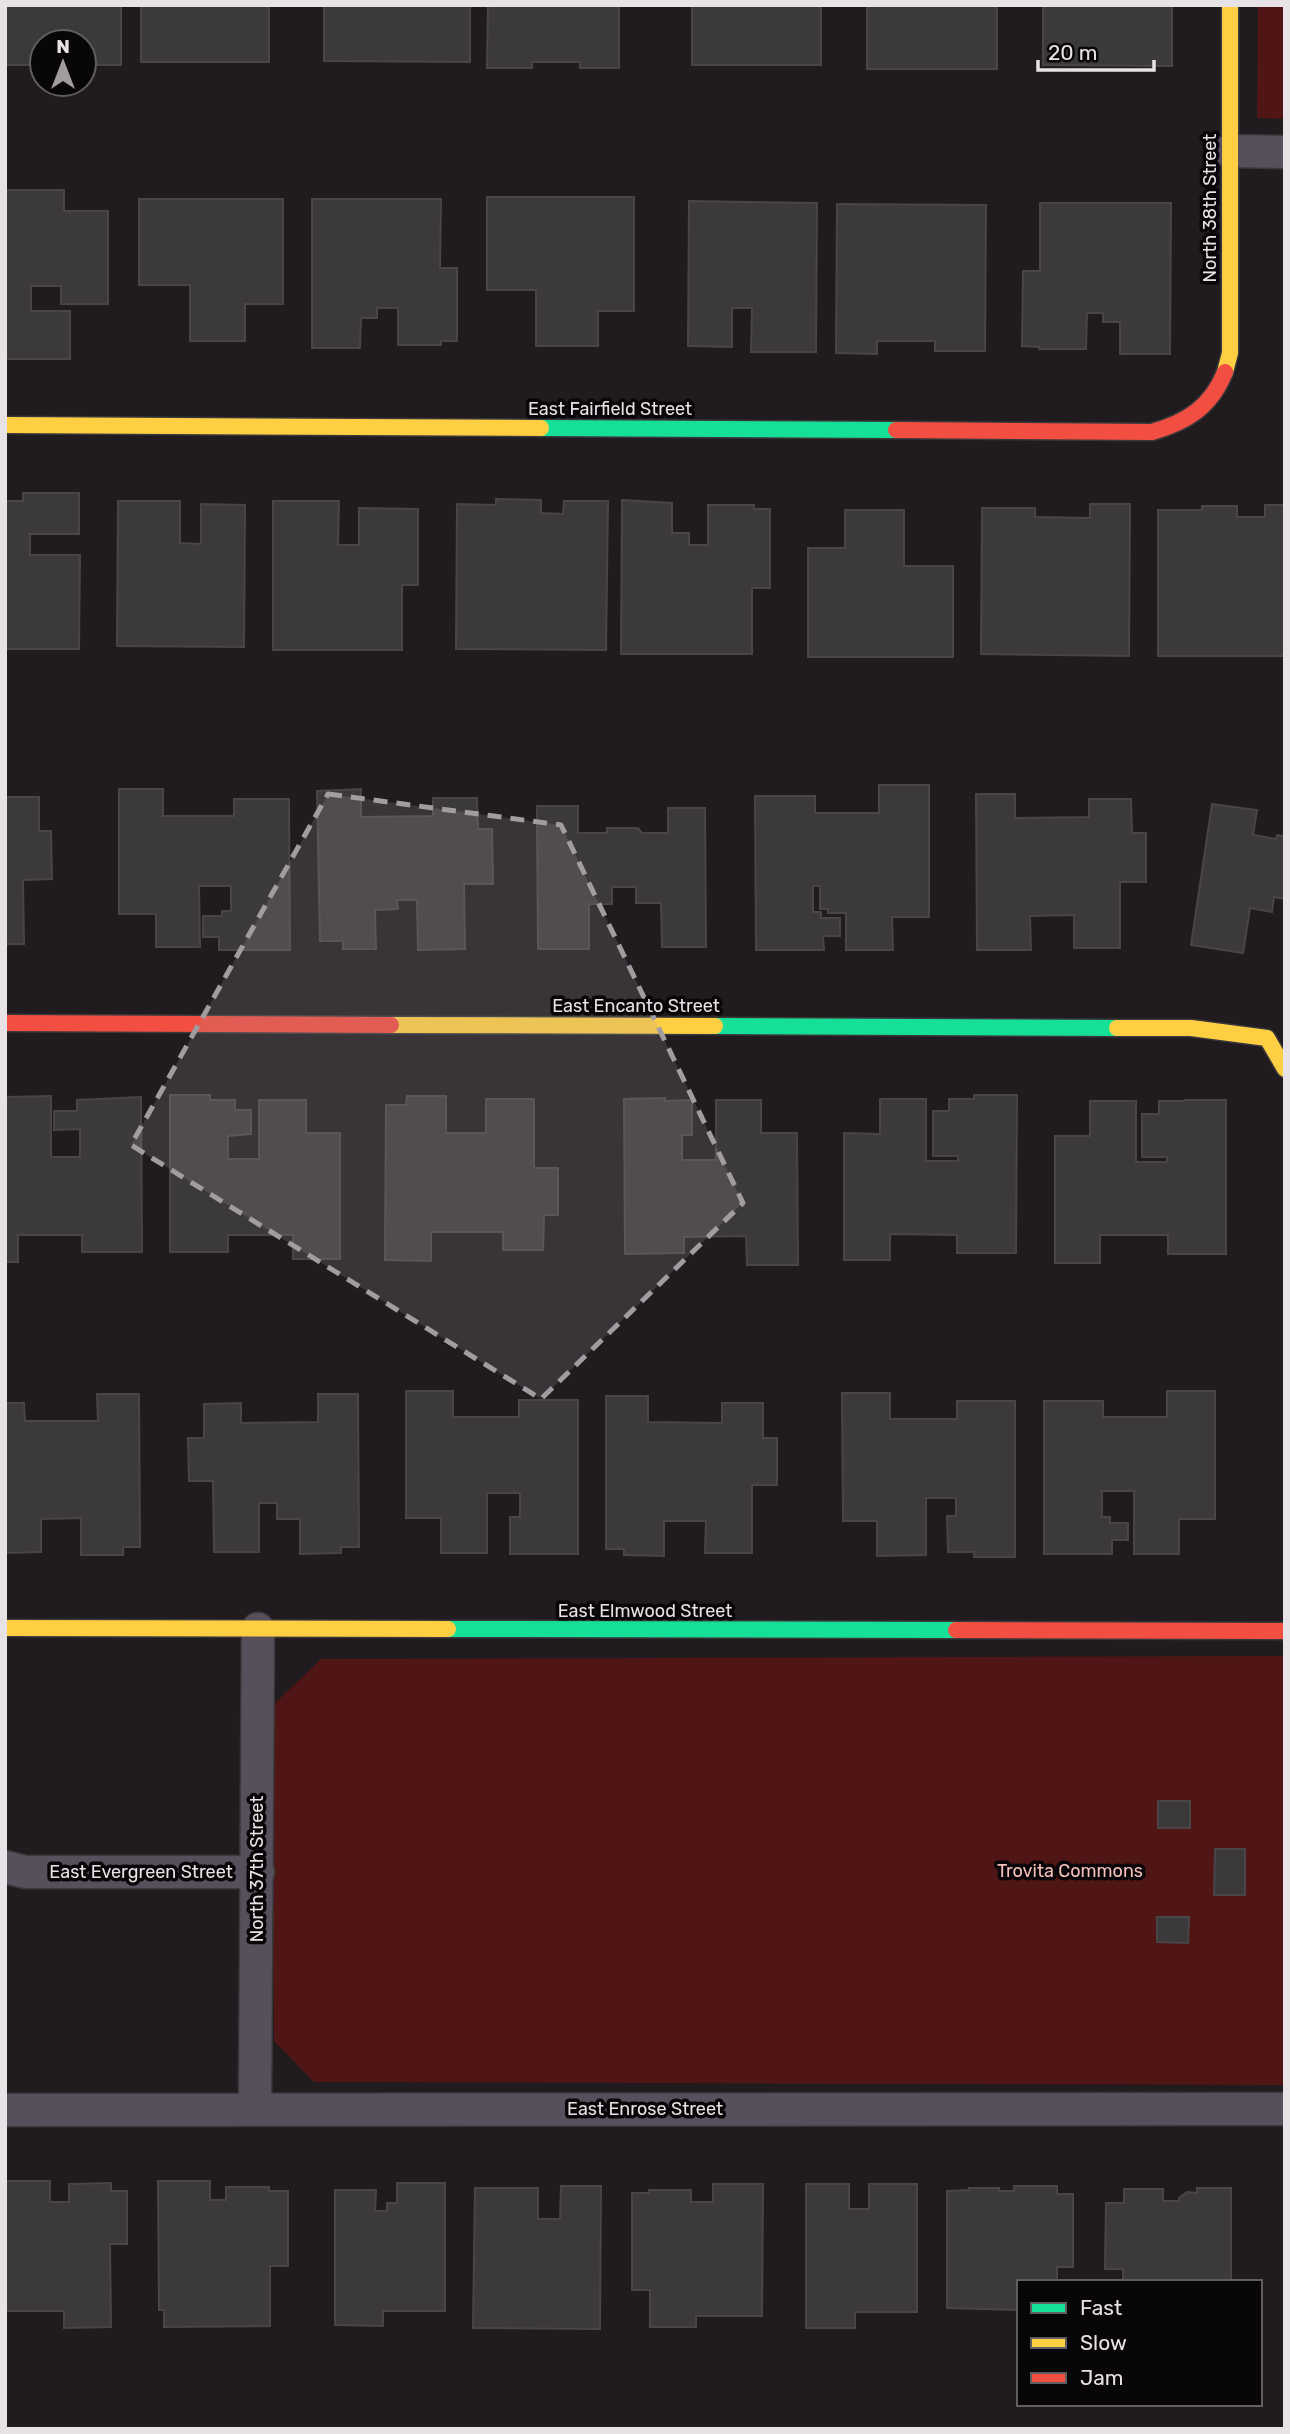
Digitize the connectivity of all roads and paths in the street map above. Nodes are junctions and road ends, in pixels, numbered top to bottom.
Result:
1 (1230, 5) edge
2 (1229, 151) junction
3 (1285, 152) edge
4 (1207, 404) joint
5 (5, 425) edge
6 (5, 1023) edge
7 (1285, 1069) edge
8 (5, 1628) edge
9 (258, 1629) junction
10 (1285, 1632) edge
11 (258, 1872) junction
12 (12, 1873) edge
13 (256, 2109) junction
14 (1285, 2109) edge
15 (5, 2110) edge

1 - 2 street, North 38th Street
2 - 3 street
2 - 4 street, North 38th Street
4 - 5 street, East Fairfield Street
6 - 7 street, East Encanto Street
8 - 9 street, East Elmwood Street
9 - 10 street, East Elmwood Street
9 - 11 street, North 37th Street
11 - 12 street, East Evergreen Street
11 - 13 street, North 37th Street
13 - 14 street, East Enrose Street
13 - 15 street, East Enrose Street

